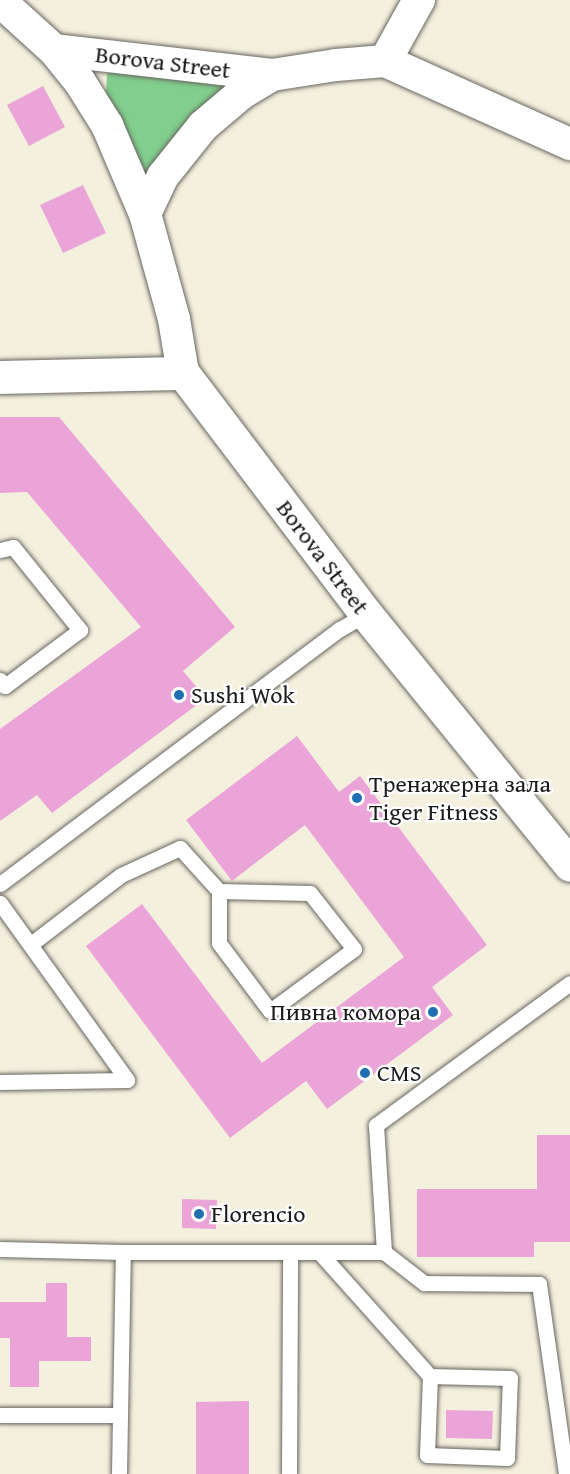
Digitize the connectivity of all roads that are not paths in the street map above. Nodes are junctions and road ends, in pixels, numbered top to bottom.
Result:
1 (419, 0) edge
2 (0, 1) edge
3 (54, 50) junction
4 (385, 61) junction
5 (272, 75) junction
6 (570, 144) edge
7 (145, 214) junction
8 (183, 373) junction
9 (0, 376) edge
10 (0, 550) edge
11 (366, 614) junction
12 (0, 680) edge
13 (570, 865) edge
14 (0, 884) edge
15 (219, 891) junction
16 (0, 903) edge
17 (31, 944) junction
18 (570, 982) edge
19 (0, 1082) edge
20 (0, 1249) edge
21 (123, 1252) junction
22 (290, 1252) junction
23 (319, 1252) junction
24 (384, 1252) junction
25 (430, 1376) junction
26 (0, 1415) edge
27 (120, 1416) junction
28 (119, 1474) edge
29 (289, 1474) edge
30 (566, 1474) edge

1 - 4 street
2 - 3 street, Borova Street
3 - 5 street, Borova Street
3 - 7 street, Borova Street
4 - 5 street, Borova Street
4 - 6 street
5 - 7 street, Borova Street
7 - 8 street, Borova Street
8 - 9 street
8 - 11 street, Borova Street
10 - 12 lane
11 - 13 street, Borova Street
11 - 14 lane
15 - 15 lane
15 - 17 lane
16 - 17 lane
17 - 19 lane
18 - 24 lane
20 - 21 lane
21 - 22 lane
21 - 27 lane
22 - 23 lane
22 - 29 lane
23 - 24 lane
23 - 25 lane
24 - 30 lane
25 - 25 lane
26 - 27 lane
27 - 28 lane

